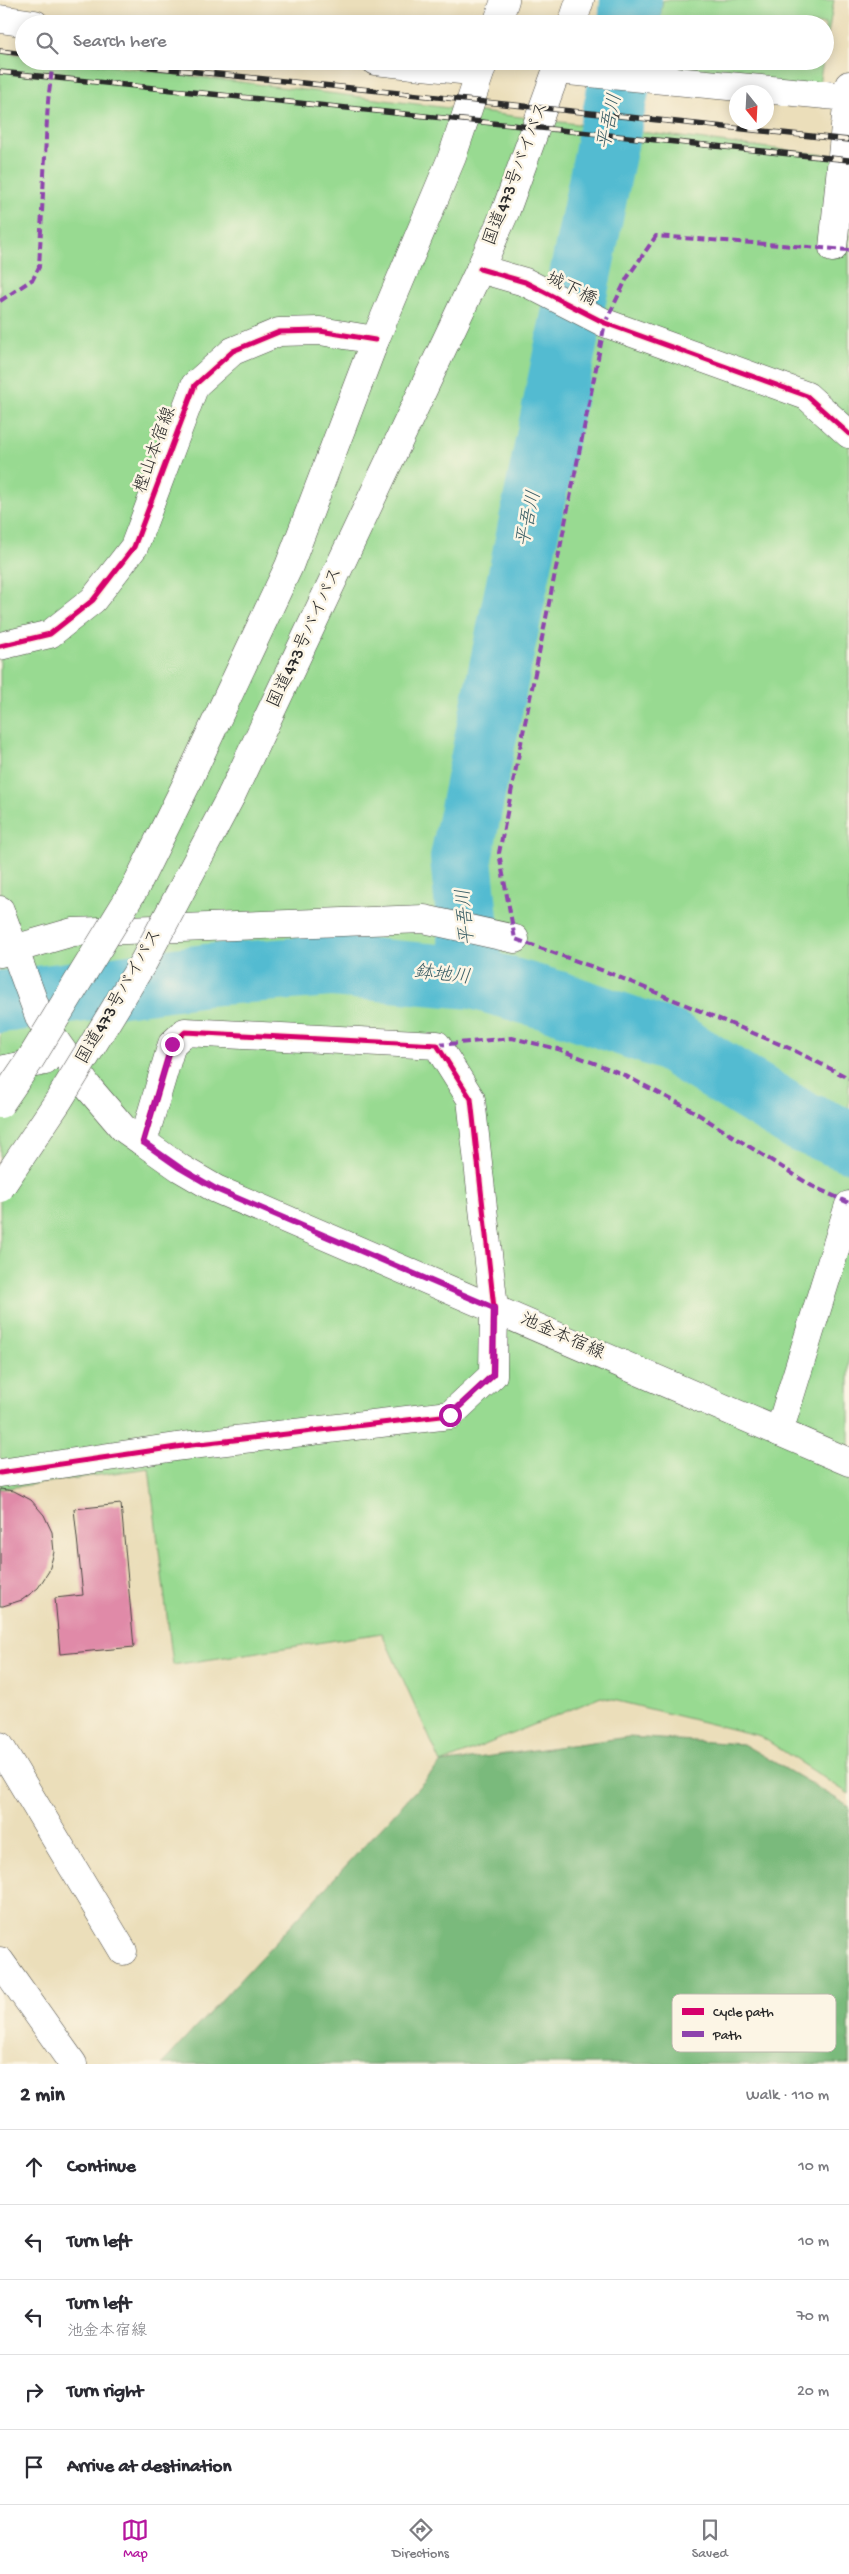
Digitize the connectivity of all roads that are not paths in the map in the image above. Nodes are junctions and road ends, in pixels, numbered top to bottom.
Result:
1 (505, 0) edge
2 (580, 0) edge
3 (500, 15) edge
4 (575, 15) edge
5 (0, 19) edge
6 (15, 21) edge
7 (481, 70) edge
8 (564, 70) edge
9 (581, 70) edge
10 (848, 91) edge
11 (833, 248) dead end
12 (480, 269) junction
13 (375, 340) junction
14 (849, 434) edge
15 (0, 646) edge
16 (0, 910) edge
17 (515, 939) dead end
18 (6, 950) edge
19 (66, 1056) junction
20 (0, 1070) edge
21 (0, 1104) edge
22 (143, 1142) junction
23 (0, 1188) edge
24 (849, 1206) edge
25 (494, 1308) junction
26 (779, 1432) junction
27 (849, 1462) edge
28 (0, 1473) edge
29 (0, 1746) edge
30 (123, 1951) dead end
31 (0, 1960) edge
32 (73, 2064) edge

1 - 3 main road
2 - 4 main road
5 - 6 main road
7 - 13 main road
8 - 12 main road, 国道473号バイパス
9 - 10 main road
10 - 11 main road
12 - 14 main road, 城下橋
12 - 23 main road, 国道473号バイパス, bridge
13 - 15 main road, 樫山本宿線
13 - 21 main road, bridge
16 - 18 main road
17 - 18 main road
18 - 19 main road, 池金本宿線
19 - 20 main road
19 - 22 main road, 池金本宿線
22 - 25 main road, 池金本宿線
22 - 25 main road
24 - 26 main road
25 - 26 main road, 池金本宿線
25 - 28 main road
26 - 27 main road, 池金本宿線
29 - 30 main road
31 - 32 main road

